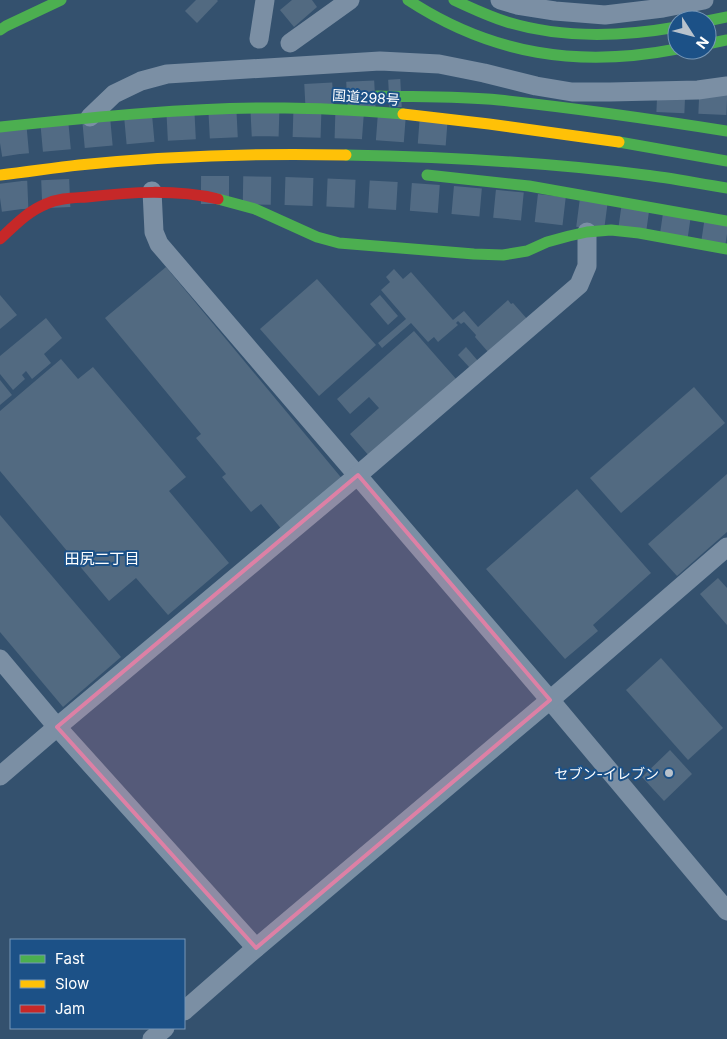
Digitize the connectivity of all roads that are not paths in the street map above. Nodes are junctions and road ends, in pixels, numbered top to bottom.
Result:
1 (60, 0) edge
2 (265, 0) edge
3 (350, 0) edge
4 (408, 0) edge
5 (454, 0) edge
6 (500, 0) edge
7 (704, 0) edge
8 (667, 29) edge
9 (0, 30) edge
10 (259, 38) dead end
11 (290, 42) dead end
12 (667, 51) edge
13 (727, 86) edge
14 (368, 96) dead end
15 (342, 99) dead end
16 (268, 108) junction
17 (90, 117) junction
18 (0, 127) edge
19 (727, 131) edge
20 (191, 157) junction
21 (727, 161) edge
22 (273, 165) dead end
23 (416, 174) dead end
24 (0, 175) edge
25 (727, 188) edge
26 (152, 192) junction
27 (727, 221) edge
28 (586, 232) junction
29 (0, 239) edge
30 (727, 249) edge
31 (358, 475) junction
32 (727, 547) edge
33 (0, 659) edge
34 (550, 700) junction
35 (57, 726) junction
36 (0, 776) edge
37 (727, 911) edge
38 (256, 948) junction
39 (185, 1010) edge
40 (164, 1029) edge
41 (152, 1039) edge

1 - 9 main road
2 - 10 street
3 - 11 street
4 - 12 main road
5 - 8 main road
6 - 7 street
13 - 17 street
14 - 19 main road
15 - 16 main road
16 - 17 main road, 国道298号
16 - 21 main road, 国道298号
17 - 18 main road, 国道298号
20 - 22 main road
20 - 24 main road
20 - 25 main road
23 - 27 main road
26 - 28 main road
26 - 29 main road
26 - 31 street
28 - 30 main road
28 - 31 street
31 - 34 street
31 - 35 street
32 - 34 street
33 - 35 street
34 - 37 street
34 - 38 street
35 - 36 street
35 - 38 street
38 - 39 street
40 - 41 street

